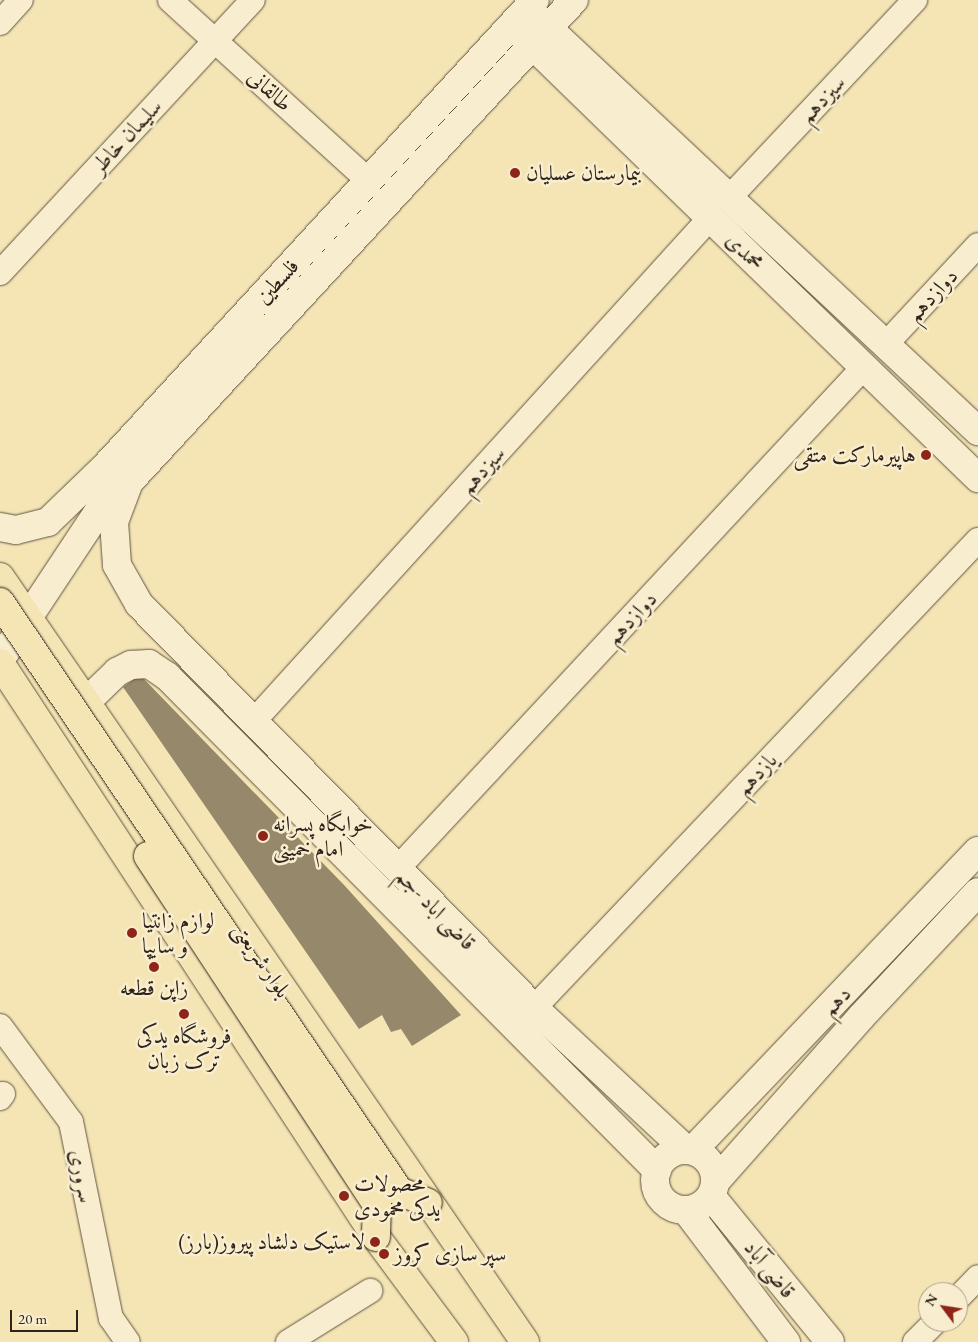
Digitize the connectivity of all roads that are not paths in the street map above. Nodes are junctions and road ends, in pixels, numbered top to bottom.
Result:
1 (21, 0) edge
2 (170, 0) edge
3 (252, 0) edge
4 (574, 0) edge
5 (915, 0) edge
6 (525, 11) edge
7 (0, 23) edge
8 (540, 37) junction
9 (215, 41) junction
10 (369, 181) junction
11 (729, 198) junction
12 (710, 218) junction
13 (330, 223) junction
14 (351, 241) junction
15 (978, 245) edge
16 (0, 272) edge
17 (886, 344) junction
18 (864, 367) junction
19 (978, 431) edge
20 (978, 478) edge
21 (129, 482) junction
22 (0, 527) edge
23 (978, 540) edge
24 (0, 577) edge
25 (0, 602) edge
26 (29, 618) junction
27 (0, 634) edge
28 (0, 662) edge
29 (82, 698) junction
30 (38, 721) junction
31 (253, 722) junction
32 (104, 731) junction
33 (62, 755) junction
34 (978, 851) edge
35 (397, 869) junction
36 (978, 892) edge
37 (840, 998) junction
38 (534, 1008) junction
39 (861, 1017) junction
40 (0, 1026) edge
41 (689, 1150) junction
42 (656, 1170) junction
43 (713, 1188) junction
44 (428, 1203) junction
45 (686, 1210) junction
46 (376, 1237) junction
47 (978, 1277) edge
48 (968, 1288) edge
49 (370, 1291) dead end
50 (924, 1332) edge
51 (128, 1342) edge
52 (288, 1342) edge
53 (454, 1342) edge
54 (525, 1342) edge
55 (786, 1342) edge
56 (830, 1342) edge
57 (915, 1342) edge

1 - 7 street
2 - 9 street, طالقانی
3 - 9 street, سلیمان خاطر
4 - 8 main road, فلسطین
5 - 11 street, سیزدهم
6 - 8 main road, محمدی
6 - 10 main road, فلسطین
8 - 11 main road, محمدی
8 - 12 main road, محمدی
8 - 14 main road, فلسطین
9 - 10 street, طالقانی
9 - 16 street, سلیمان خاطر
10 - 13 main road, فلسطین
11 - 12 main road
11 - 17 main road, محمدی
12 - 18 main road, محمدی
12 - 31 street, سیزدهم
13 - 14 main road
13 - 22 main road, فلسطین
14 - 21 main road, فلسطین
15 - 17 street, دوازدهم
17 - 18 main road
17 - 19 main road, محمدی
18 - 20 main road, محمدی
18 - 35 street, دوازدهم
21 - 26 main road, فلسطین
21 - 31 main road, قاضی اباد -جم
23 - 38 street, یازدهم
24 - 26 main road, بلوار شریعتی
25 - 44 main road, bridge
26 - 28 main road, فلسطین
26 - 29 main road, بلوار شریعتی
27 - 46 main road, bridge
28 - 30 main road
29 - 30 main road
29 - 32 main road, بلوار شریعتی
29 - 42 main road, قاضی اباد -جم
30 - 33 main road
31 - 35 main road, قاضی اباد -جم
32 - 33 main road
32 - 44 main road, بلوار شریعتی
33 - 46 main road
34 - 37 main road, دهم
35 - 38 main road, قاضی اباد -جم
36 - 39 main road, دهم
37 - 39 main road
37 - 41 main road, دهم
38 - 41 main road, قاضی اباد -جم
39 - 43 main road, دهم
40 - 51 street, سروری
41 - 42 main road
41 - 43 main road
42 - 45 main road
43 - 45 main road
43 - 56 main road, قاضی آباد
44 - 54 main road, بلوار شریعتی
45 - 55 main road, قاضی آباد
46 - 53 main road
47 - 48 street
49 - 52 street
50 - 57 street

